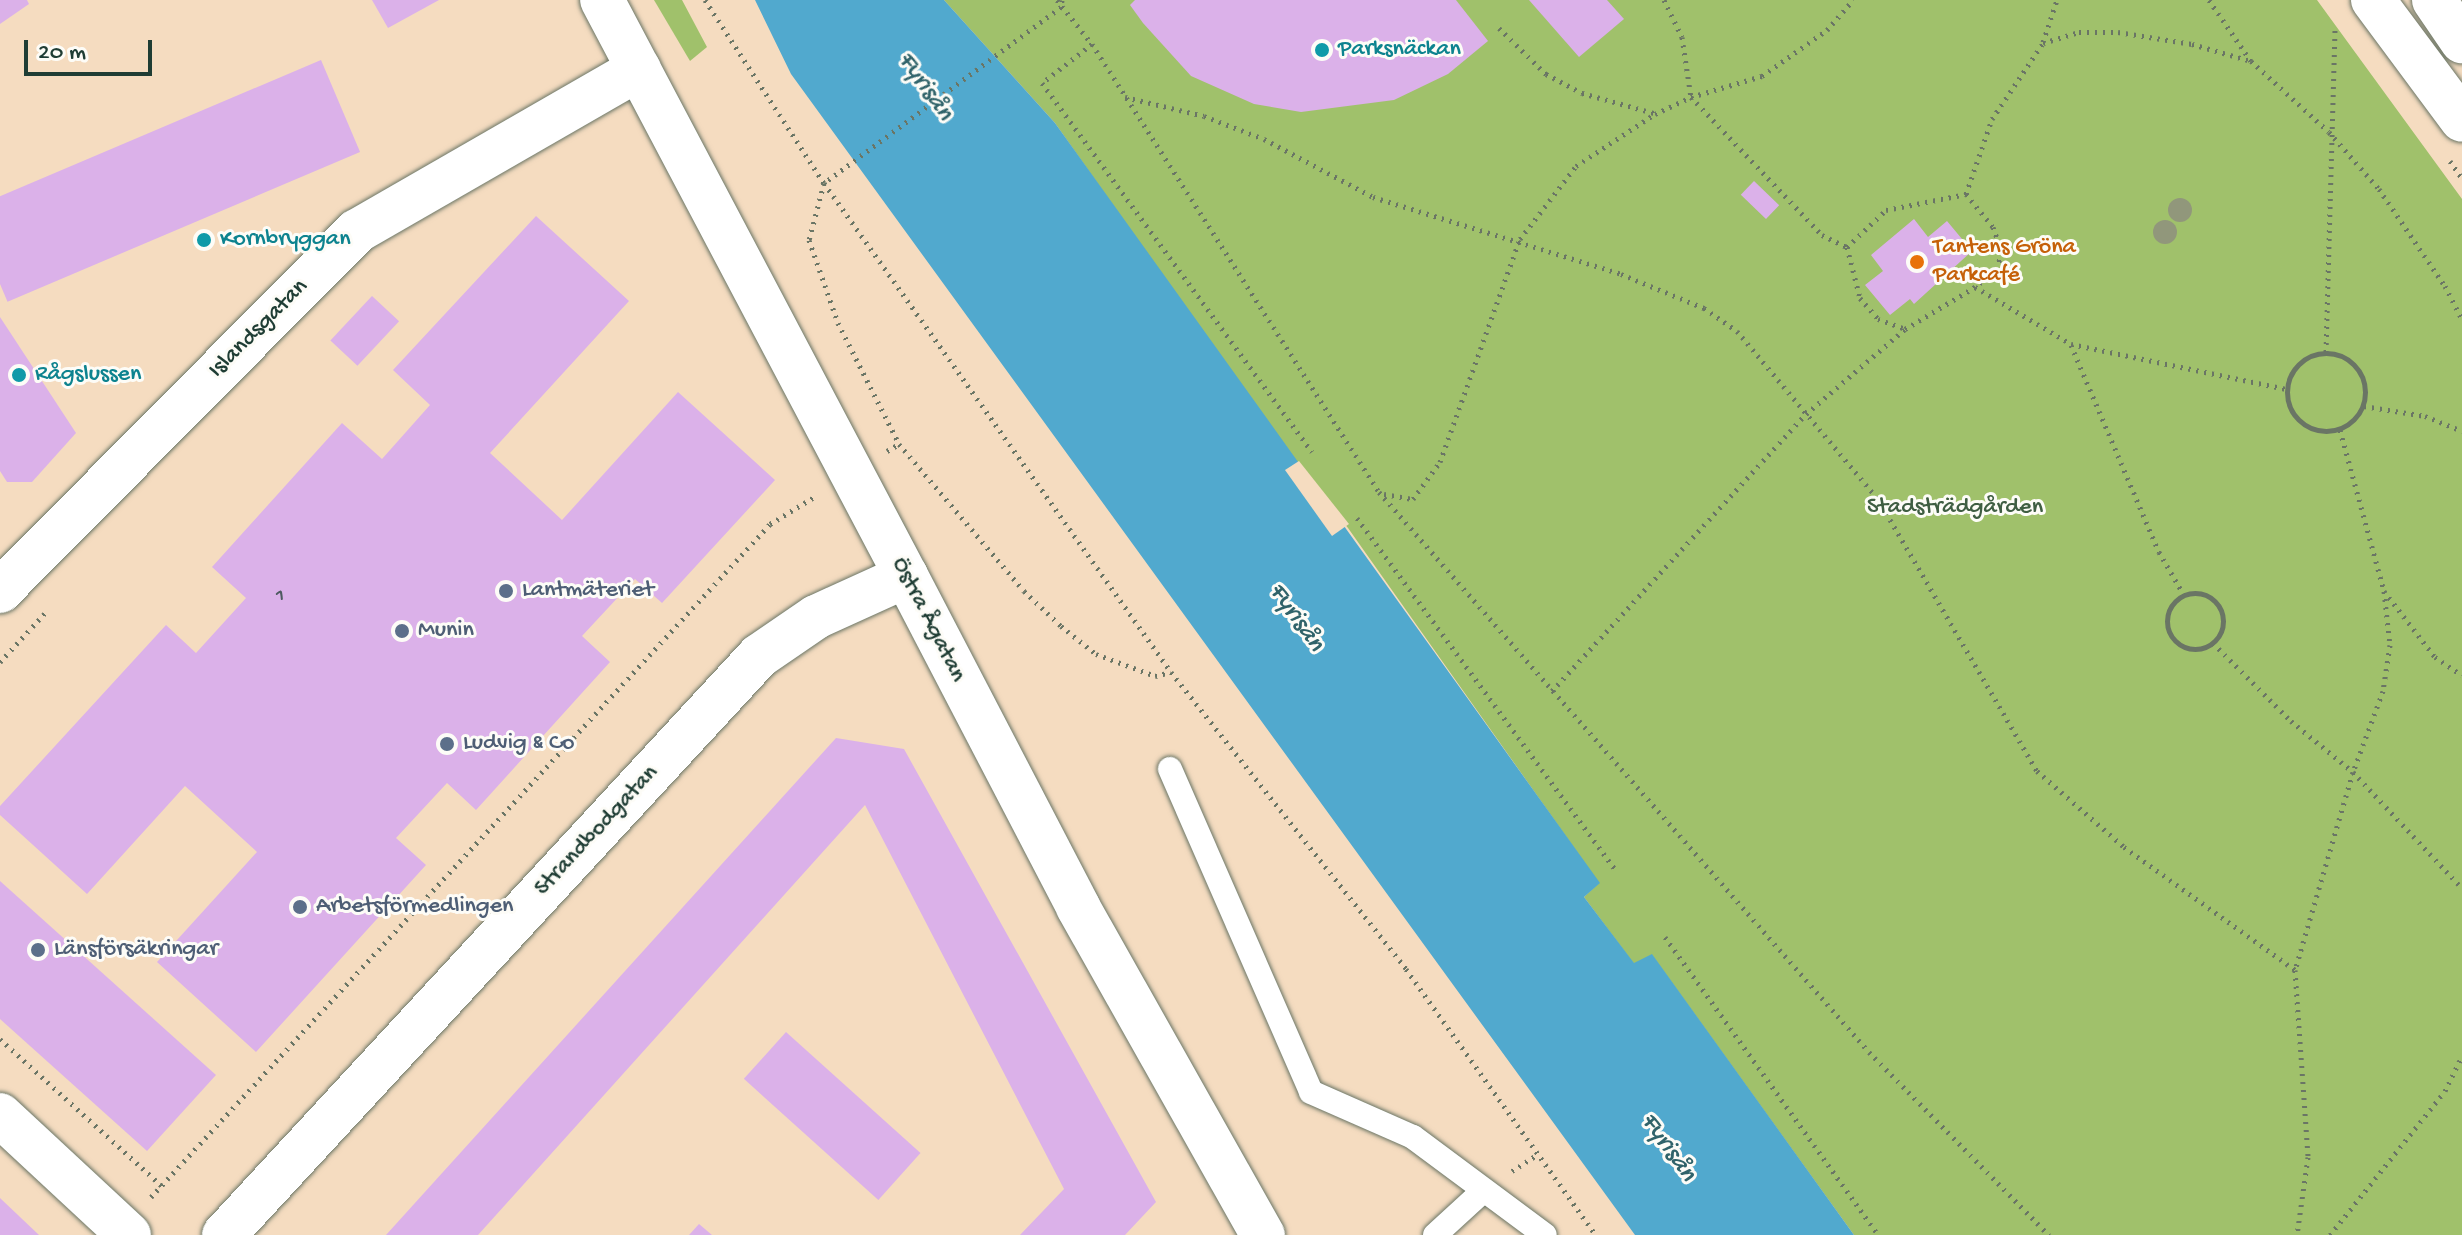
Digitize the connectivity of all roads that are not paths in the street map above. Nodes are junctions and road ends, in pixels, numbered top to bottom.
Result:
1 (602, 0) edge
2 (2434, 0) edge
3 (2354, 4) edge
4 (2462, 41) edge
5 (639, 69) junction
6 (2462, 120) edge
7 (4, 574) edge
8 (906, 576) junction
9 (1170, 769) dead end
10 (0, 1115) edge
11 (1482, 1192) junction
12 (124, 1231) edge
13 (224, 1235) edge
14 (1263, 1235) edge
15 (1435, 1235) edge
16 (1545, 1235) edge

1 - 5 street, Östra Ågatan
2 - 4 street
3 - 6 street
5 - 7 street, Islandsgatan
5 - 8 street, Östra Ågatan
8 - 13 street, Strandbodgatan
8 - 14 street, Östra Ågatan
9 - 11 lane
10 - 12 street
11 - 15 lane
11 - 16 lane

